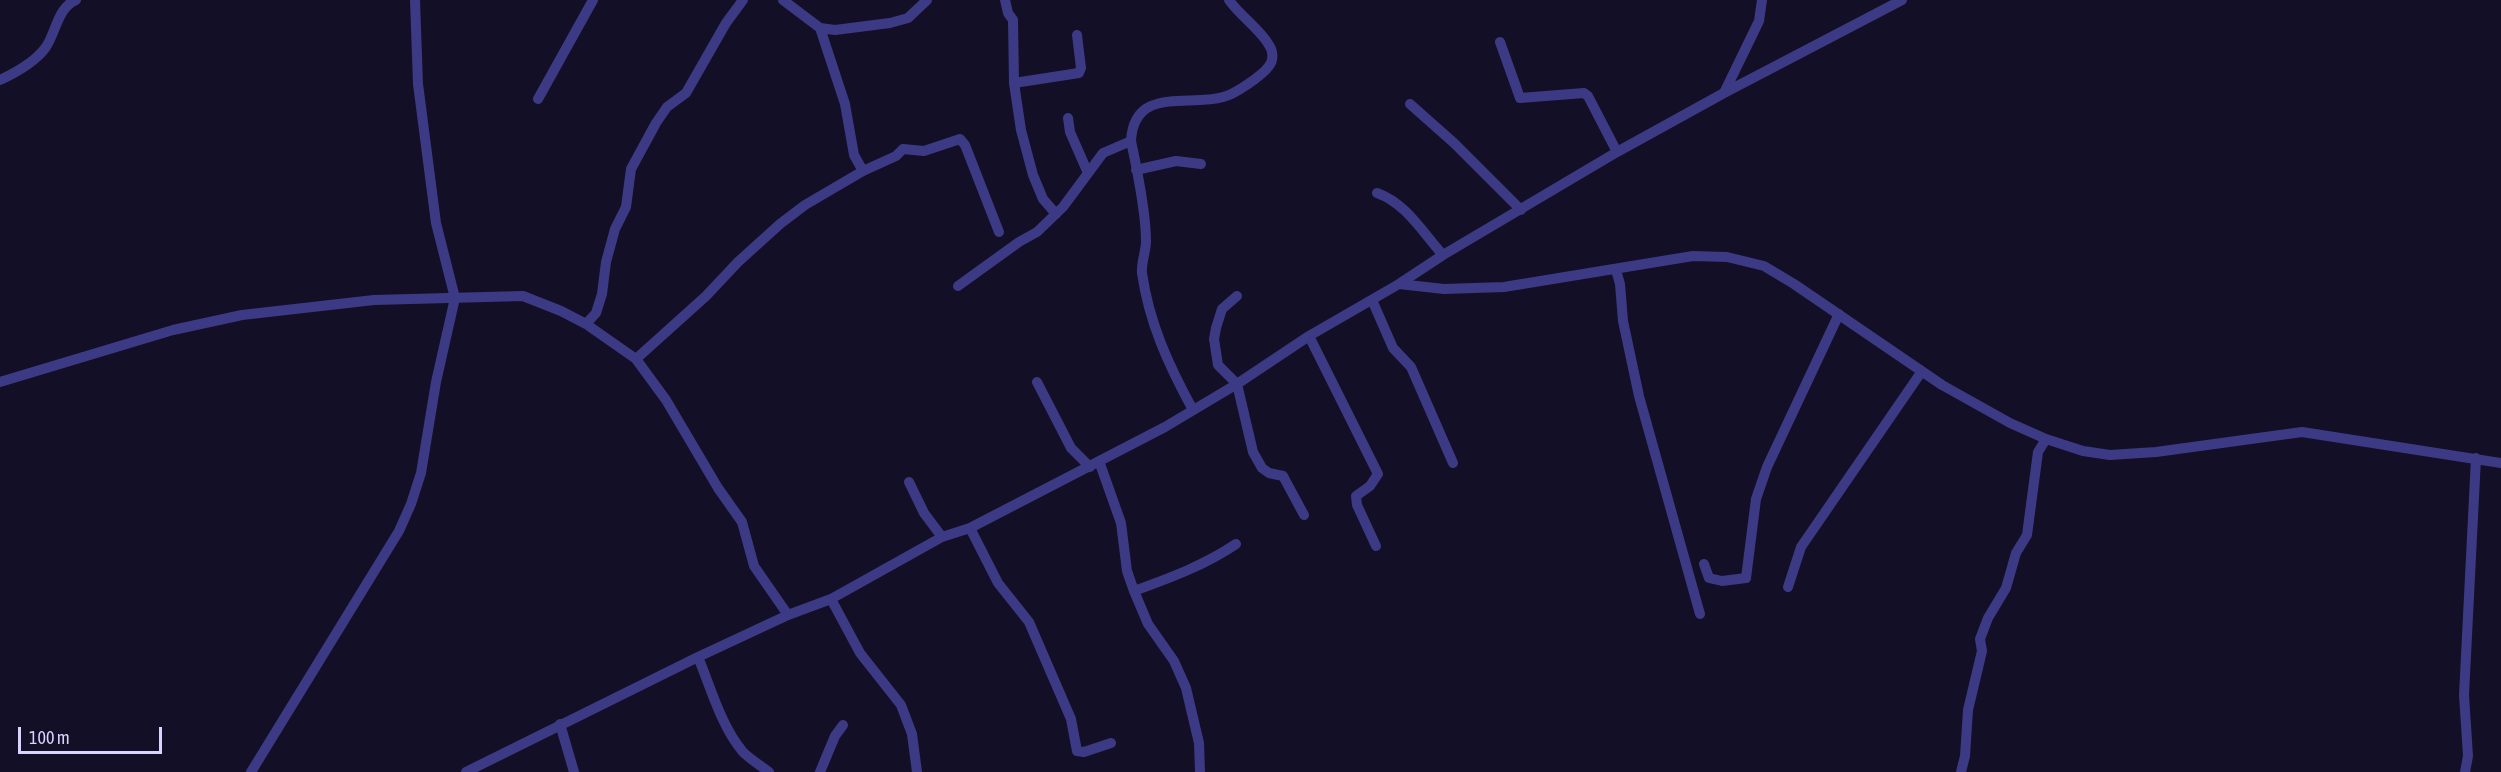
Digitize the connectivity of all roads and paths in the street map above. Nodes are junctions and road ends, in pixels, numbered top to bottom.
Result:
1 (76, 0) edge
2 (415, 0) edge
3 (593, 0) edge
4 (743, 0) edge
5 (783, 0) edge
6 (927, 0) edge
7 (1005, 0) edge
8 (1762, 0) edge
9 (1902, 0) edge
10 (1230, 1) edge
11 (820, 28) junction
12 (1077, 35) dead end
13 (1500, 42) dead end
14 (0, 80) edge
15 (1014, 83) junction
16 (1724, 93) junction
17 (538, 99) dead end
18 (1410, 104) dead end
19 (1068, 118) dead end
20 (1131, 141) junction
21 (1617, 152) junction
22 (1201, 164) dead end
23 (1137, 170) junction
24 (863, 171) junction
25 (1088, 173) junction
26 (1377, 193) dead end
27 (1521, 210) junction
28 (1056, 214) junction
29 (999, 232) dead end
30 (1443, 255) junction
31 (1616, 270) junction
32 (1399, 284) junction
33 (958, 286) dead end
34 (1237, 296) dead end
35 (455, 298) junction
36 (1372, 300) junction
37 (1839, 314) junction
38 (586, 324) junction
39 (1309, 336) junction
40 (636, 359) junction
41 (1922, 371) junction
42 (0, 382) edge
43 (1037, 382) dead end
44 (1237, 384) junction
45 (1193, 410) junction
46 (2046, 439) junction
47 (2476, 458) junction
48 (1453, 463) dead end
49 (2501, 463) edge
50 (1095, 464) junction
51 (909, 482) dead end
52 (1304, 515) dead end
53 (970, 528) junction
54 (942, 537) junction
55 (1236, 544) dead end
56 (1376, 546) dead end
57 (1704, 564) dead end
58 (1788, 587) dead end
59 (1134, 591) junction
60 (831, 599) junction
61 (1700, 614) dead end
62 (788, 615) junction
63 (698, 657) junction
64 (560, 724) junction
65 (843, 725) dead end
66 (1111, 743) dead end
67 (251, 772) edge
68 (466, 772) edge
69 (574, 772) edge
70 (769, 772) edge
71 (820, 772) edge
72 (917, 772) edge
73 (1200, 772) edge
74 (1961, 772) edge
75 (2465, 772) edge

1 - 14 street
2 - 35 street
3 - 17 street
4 - 38 street
5 - 11 street
6 - 11 street
7 - 15 street
8 - 16 street
9 - 16 street
10 - 20 street
11 - 24 street
12 - 15 street
13 - 21 street
15 - 28 street
16 - 21 street
18 - 27 street
19 - 25 street
20 - 23 street
20 - 25 street
21 - 27 street
22 - 23 street
23 - 45 street
24 - 29 street
24 - 40 street
25 - 28 street
26 - 30 street
27 - 30 street
28 - 33 street
30 - 32 street
31 - 32 street
31 - 37 street
31 - 61 street
32 - 36 street
34 - 44 street
35 - 38 street
35 - 42 street
35 - 67 street
36 - 39 street
36 - 48 street
37 - 41 street
37 - 57 street
38 - 40 street
39 - 44 street
39 - 56 street
40 - 62 street
41 - 46 street
41 - 58 street
43 - 50 street
44 - 45 street
44 - 52 street
45 - 50 street
46 - 47 street
46 - 74 street
47 - 49 street
47 - 75 street
50 - 53 street
50 - 59 street
51 - 54 street
53 - 54 street
53 - 66 street
54 - 60 street
55 - 59 street
59 - 73 street
60 - 62 street
60 - 72 street
62 - 63 street
63 - 64 street
63 - 70 street
64 - 68 street
64 - 69 street
65 - 71 street

